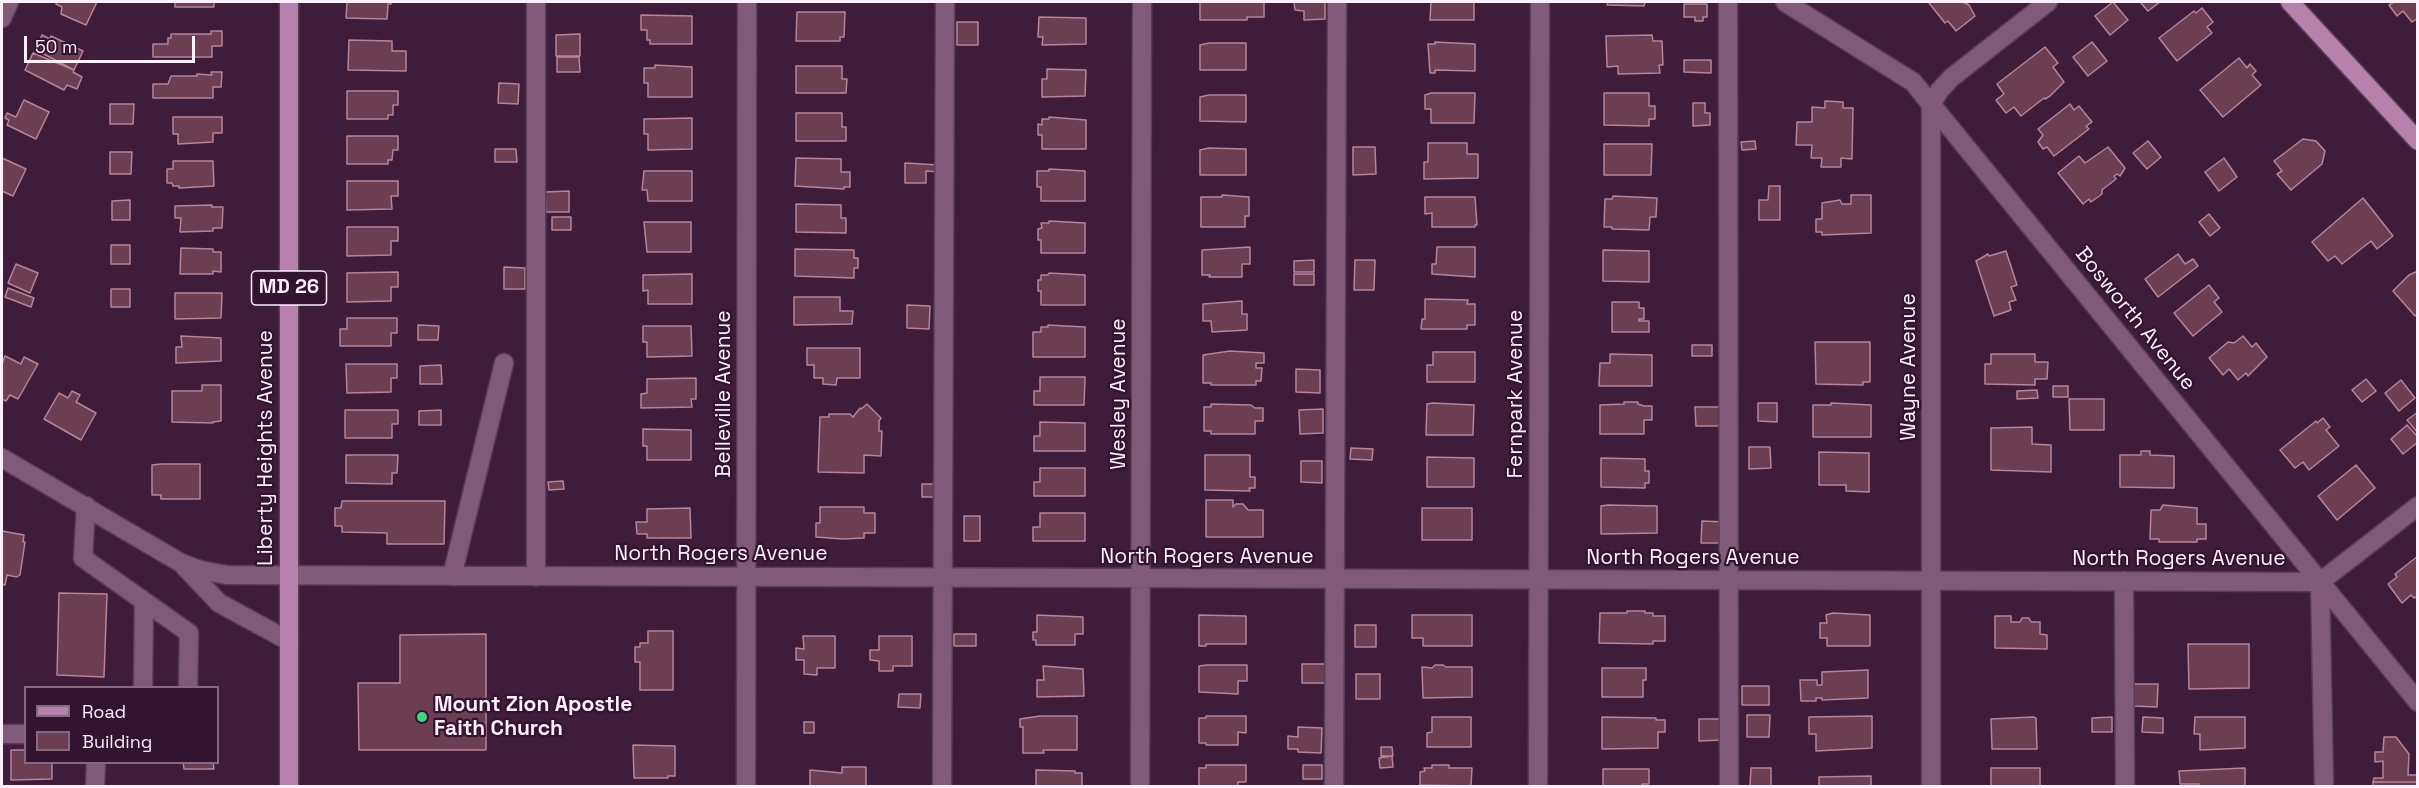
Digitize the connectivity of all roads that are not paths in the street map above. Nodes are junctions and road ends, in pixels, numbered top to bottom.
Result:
1 (9, 2) edge
2 (289, 2) edge
3 (536, 2) edge
4 (747, 2) edge
5 (945, 2) edge
6 (1142, 2) edge
7 (1337, 2) edge
8 (1540, 2) edge
9 (1728, 2) edge
10 (1785, 2) edge
11 (2048, 2) edge
12 (2290, 2) edge
13 (2, 18) edge
14 (1931, 105) junction
15 (2418, 141) edge
16 (504, 363) dead end
17 (2, 458) edge
18 (86, 506) junction
19 (2418, 506) edge
20 (181, 563) junction
21 (289, 575) junction
22 (452, 576) junction
23 (747, 576) junction
24 (536, 577) junction
25 (942, 578) junction
26 (1141, 579) junction
27 (1335, 580) junction
28 (1539, 580) junction
29 (1931, 580) junction
30 (1728, 581) junction
31 (2124, 581) junction
32 (2320, 582) junction
33 (144, 601) junction
34 (289, 641) junction
35 (143, 686) edge
36 (188, 686) edge
37 (2418, 702) edge
38 (2, 734) edge
39 (24, 734) edge
40 (96, 764) edge
41 (95, 786) edge
42 (289, 786) edge
43 (746, 786) edge
44 (942, 786) edge
45 (1140, 786) edge
46 (1334, 786) edge
47 (1538, 786) edge
48 (1729, 786) edge
49 (1931, 786) edge
50 (2125, 786) edge
51 (2324, 786) edge

1 - 13 street
2 - 21 main road, Liberty Heights Avenue / MD 26
3 - 24 street
4 - 23 street, Belleville Avenue
5 - 25 street
6 - 26 street, Wesley Avenue
7 - 27 street
8 - 28 street, Fernpark Avenue
9 - 30 street
10 - 14 street, Bosworth Avenue
11 - 14 street
12 - 15 main road
14 - 29 street, Wayne Avenue
14 - 32 street, Bosworth Avenue
16 - 22 street
17 - 18 street, North Rogers Avenue
18 - 20 street, North Rogers Avenue
18 - 33 street
19 - 32 street
20 - 21 street, North Rogers Avenue
20 - 34 street
21 - 22 street, North Rogers Avenue
21 - 34 main road, Liberty Heights Avenue / MD 26
22 - 24 street, North Rogers Avenue
23 - 24 street, North Rogers Avenue
23 - 25 street, North Rogers Avenue
23 - 43 street, Belleville Avenue
25 - 26 street, North Rogers Avenue
25 - 44 street
26 - 27 street, North Rogers Avenue
26 - 45 street, Wesley Avenue
27 - 28 street, North Rogers Avenue
27 - 46 street
28 - 30 street, North Rogers Avenue
28 - 47 street, Fernpark Avenue
29 - 30 street, North Rogers Avenue
29 - 31 street, North Rogers Avenue
29 - 49 street, Wayne Avenue
30 - 48 street
31 - 32 street, North Rogers Avenue
31 - 50 street
32 - 37 street, Bosworth Avenue
32 - 51 street
33 - 35 street
33 - 36 street
34 - 42 main road, Liberty Heights Avenue / MD 26
38 - 39 street
40 - 41 street

